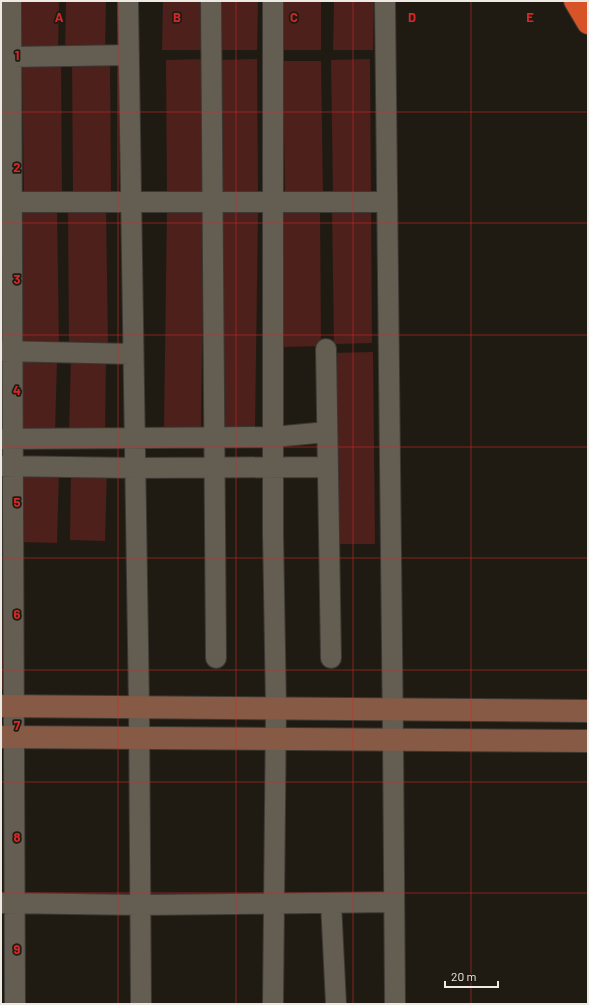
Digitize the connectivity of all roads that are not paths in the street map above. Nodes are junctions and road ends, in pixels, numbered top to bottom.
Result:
1 (11, 1) edge
2 (128, 1) edge
3 (212, 1) edge
4 (273, 1) edge
5 (385, 1) edge
6 (575, 1) edge
7 (588, 23) edge
8 (129, 55) junction
9 (6, 56) edge
10 (6, 202) edge
11 (212, 202) junction
12 (273, 202) junction
13 (387, 202) junction
14 (131, 203) junction
15 (326, 348) dead end
16 (6, 351) edge
17 (133, 354) junction
18 (327, 432) junction
19 (214, 437) junction
20 (273, 437) junction
21 (135, 438) junction
22 (7, 440) edge
23 (7, 466) edge
24 (328, 467) junction
25 (135, 468) junction
26 (214, 468) junction
27 (273, 468) junction
28 (216, 658) dead end
29 (332, 658) dead end
30 (7, 706) edge
31 (139, 707) junction
32 (276, 708) junction
33 (393, 709) junction
34 (588, 710) edge
35 (7, 737) edge
36 (139, 738) junction
37 (275, 738) junction
38 (393, 739) junction
39 (588, 741) edge
40 (394, 902) junction
41 (8, 903) edge
42 (274, 903) junction
43 (331, 903) junction
44 (141, 904) junction
45 (15, 1004) edge
46 (142, 1004) edge
47 (273, 1004) edge
48 (336, 1004) edge
49 (395, 1004) edge

1 - 9 street
2 - 8 street
3 - 11 street
4 - 12 street
5 - 13 street
6 - 7 highway
8 - 9 street
8 - 14 street
9 - 10 street
10 - 14 street
10 - 16 street
11 - 12 street
11 - 14 street
11 - 19 street
12 - 13 street
12 - 20 street
13 - 33 street
14 - 17 street
15 - 18 street
16 - 17 street
16 - 22 street
17 - 21 street
18 - 20 street
18 - 24 street
19 - 20 street
19 - 21 street
19 - 26 street
20 - 27 street
21 - 22 street
21 - 25 street
22 - 23 street
23 - 25 street
23 - 30 street
24 - 27 street
24 - 29 street
25 - 26 street
25 - 31 street
26 - 27 street
26 - 28 street
27 - 32 street
30 - 31 street
30 - 35 street
31 - 32 street
31 - 36 street
32 - 33 street
32 - 37 street
33 - 34 street
33 - 38 street
35 - 36 street
35 - 41 street
36 - 37 street
36 - 44 street
37 - 38 street
37 - 42 street
38 - 39 street
38 - 40 street
40 - 43 street
40 - 49 street
41 - 44 street
41 - 45 street
42 - 43 street
42 - 44 street
42 - 47 street
43 - 48 street
44 - 46 street

